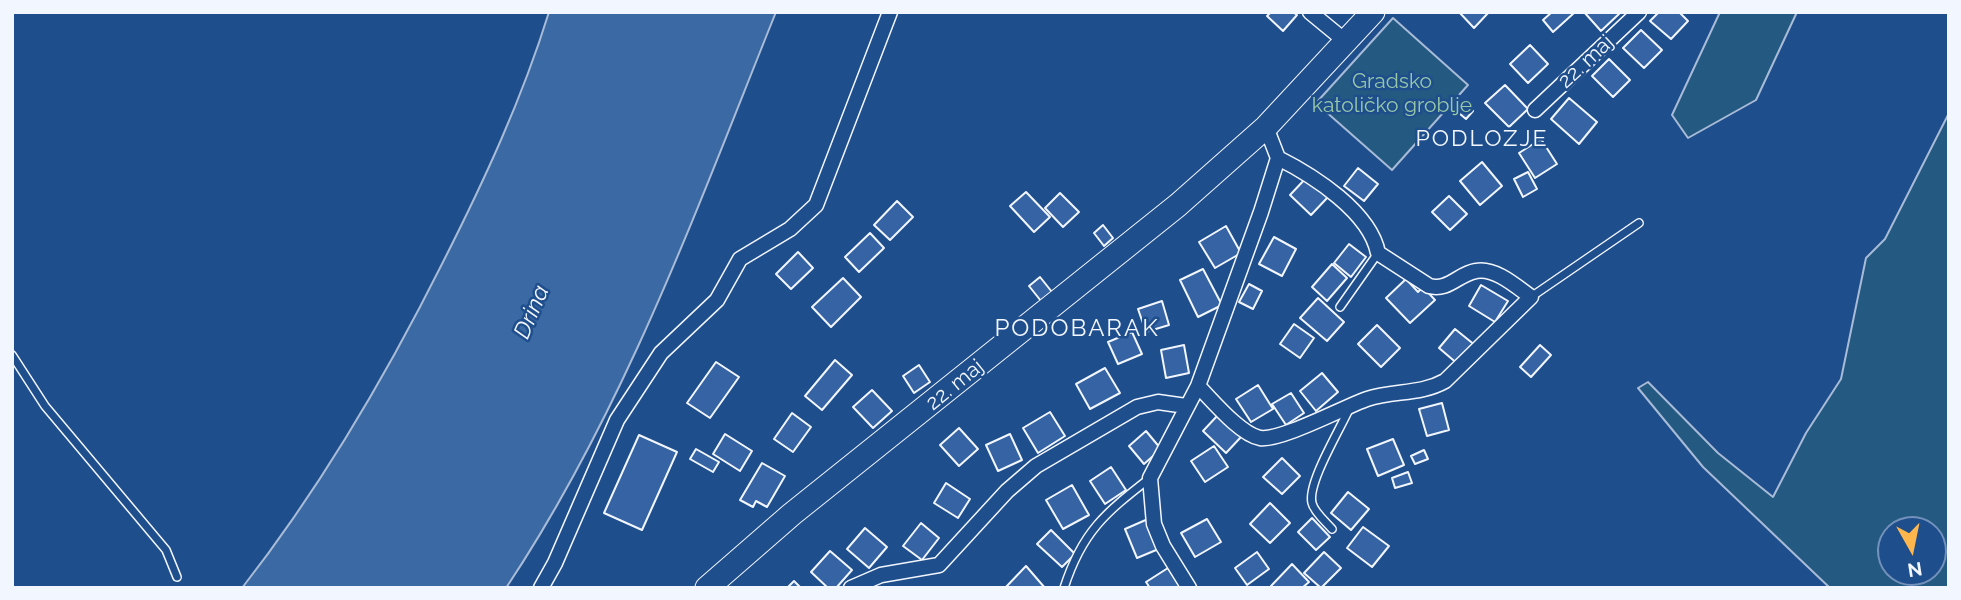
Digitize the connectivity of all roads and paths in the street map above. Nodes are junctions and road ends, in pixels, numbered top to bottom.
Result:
1 (890, 12) edge
2 (1310, 12) edge
3 (1373, 12) edge
4 (1638, 13) edge
5 (1344, 40) junction
6 (1535, 110) dead end
7 (1266, 127) junction
8 (1278, 158) junction
9 (1639, 223) dead end
10 (1378, 253) junction
11 (1531, 297) junction
12 (1340, 307) dead end
13 (12, 355) edge
14 (1198, 386) junction
15 (1186, 406) junction
16 (1350, 407) junction
17 (1150, 478) junction
18 (1332, 529) dead end
19 (177, 577) dead end
20 (541, 588) edge
21 (707, 588) edge
22 (850, 588) edge
23 (1064, 588) edge
24 (1189, 588) edge

1 - 20 street
2 - 5 street
3 - 5 main road, 22. maj
4 - 6 street, 22. maj
5 - 7 main road, 22. maj
7 - 8 street
7 - 21 main road, 22. maj
8 - 10 street
8 - 14 street
9 - 11 lane
10 - 11 street
10 - 12 lane
11 - 16 street
13 - 19 lane
14 - 15 street
14 - 16 street
15 - 17 street
15 - 22 street
16 - 18 lane
17 - 23 lane
17 - 24 street

